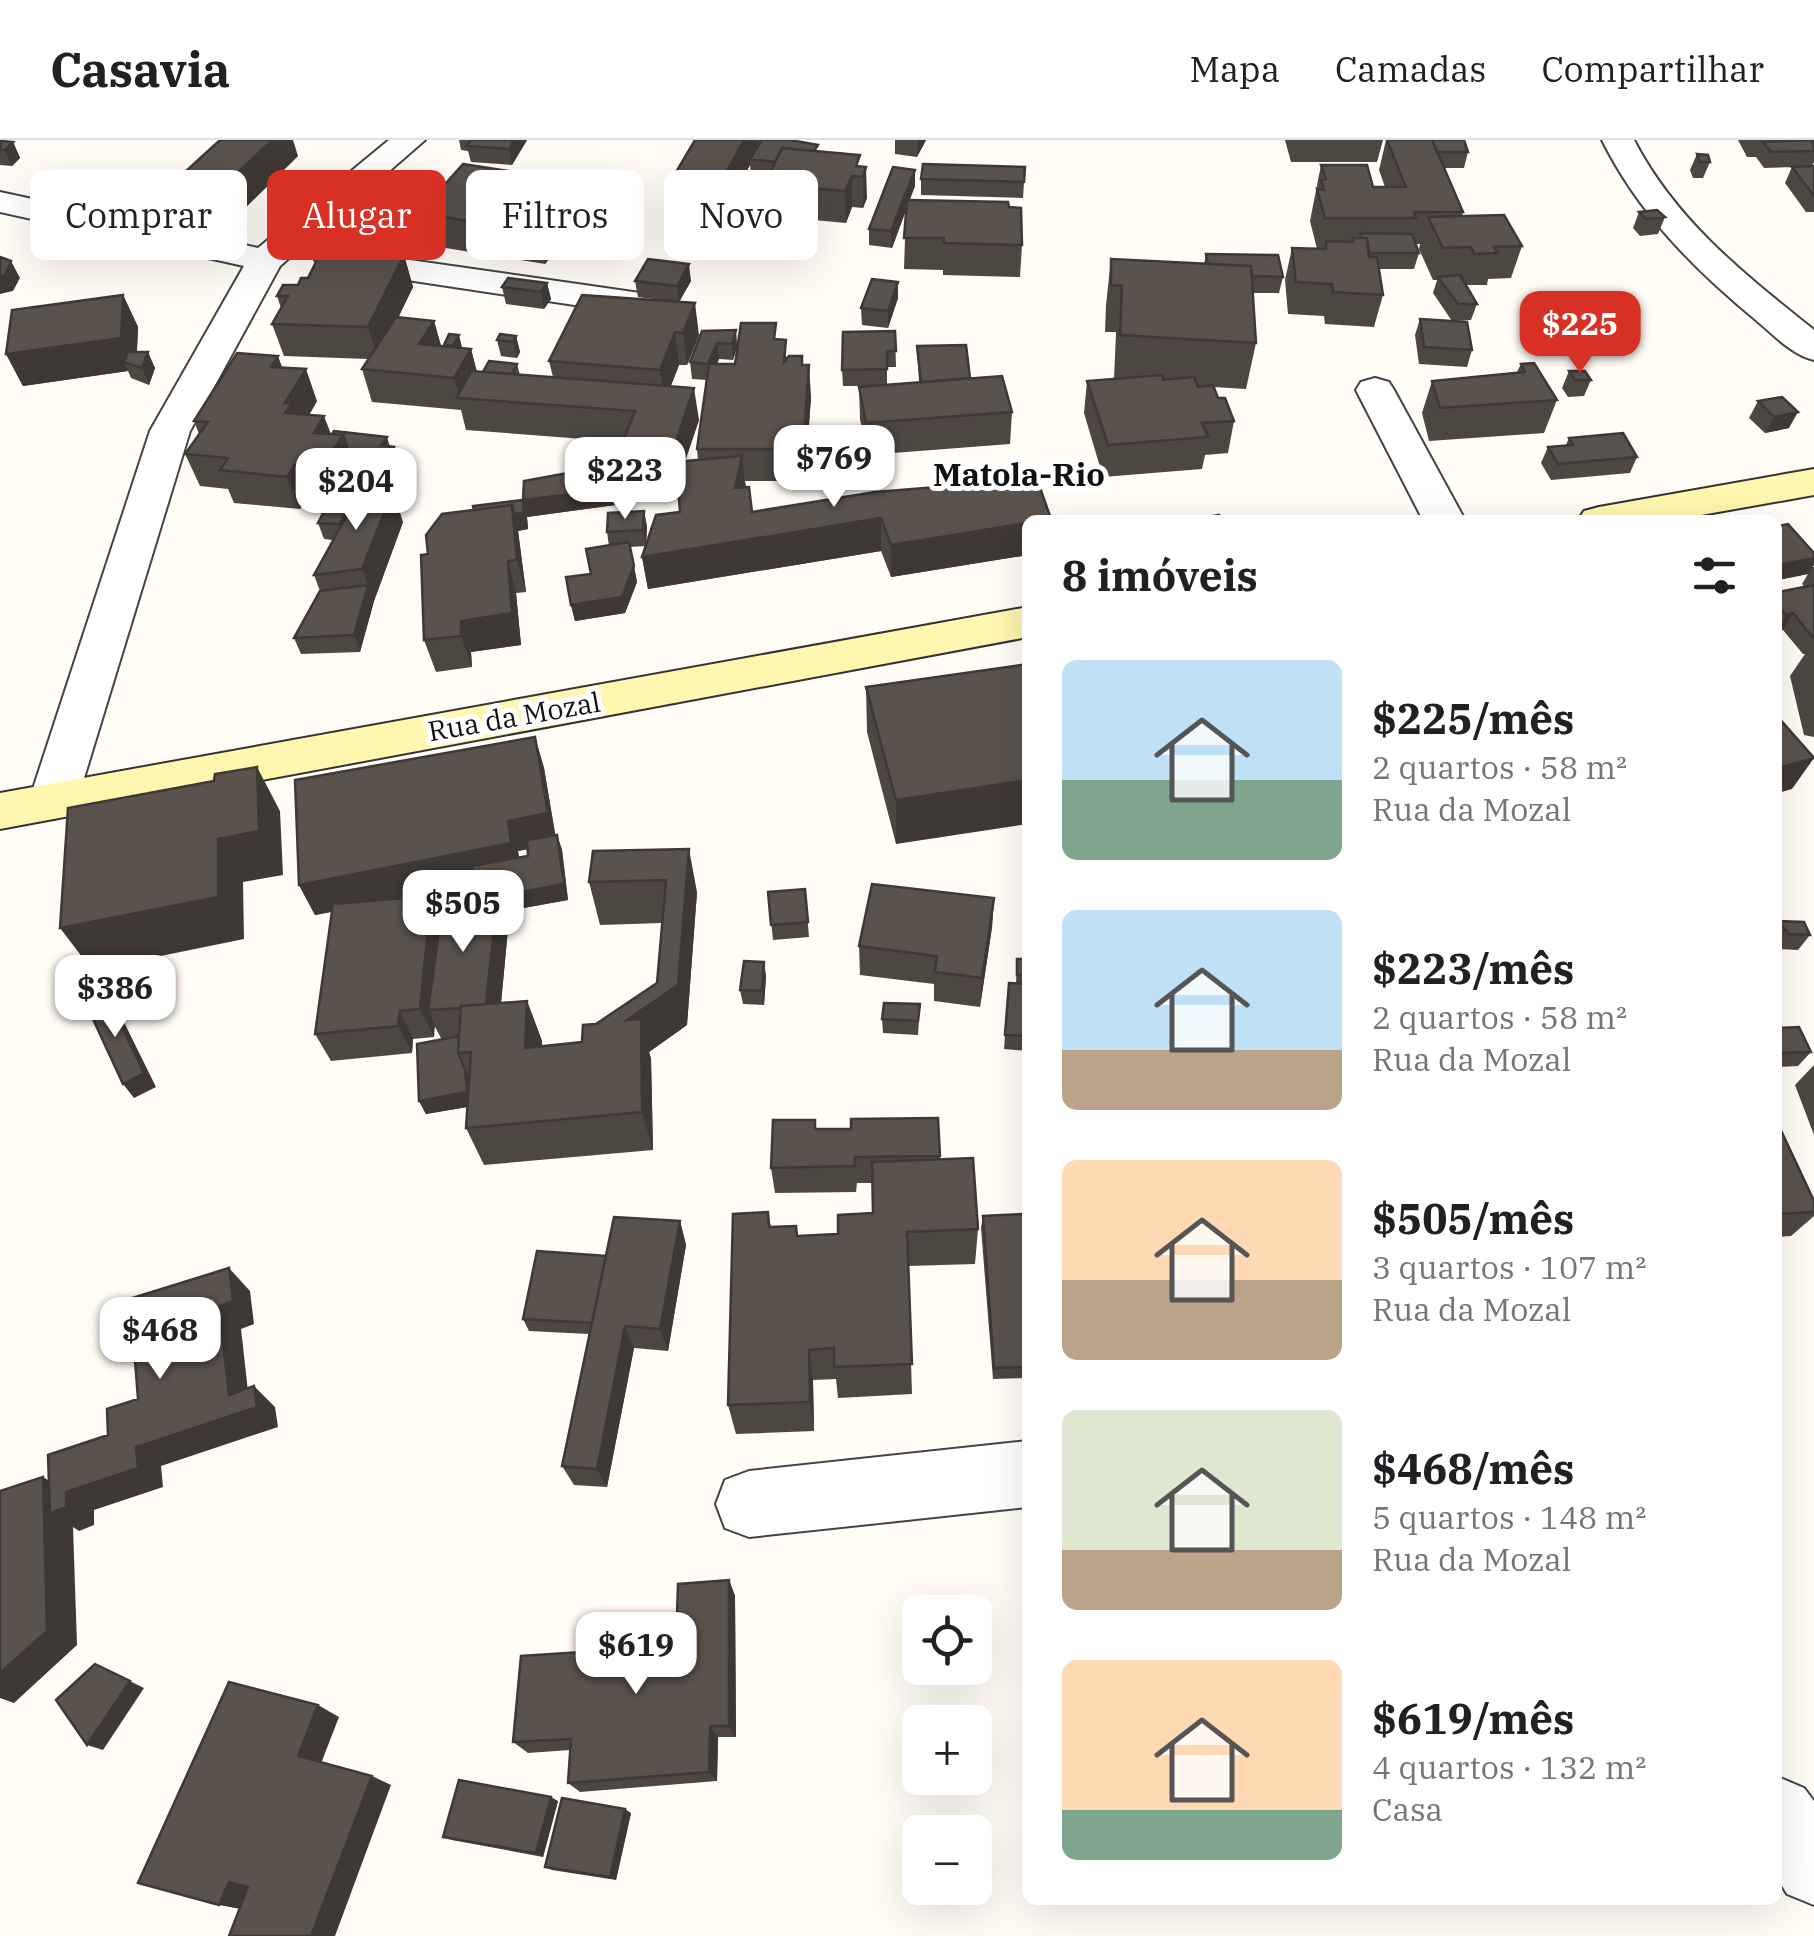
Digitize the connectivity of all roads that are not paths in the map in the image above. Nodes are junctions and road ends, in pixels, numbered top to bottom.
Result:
1 (409, 140) edge
2 (1618, 140) edge
3 (373, 170) edge
4 (0, 202) edge
5 (267, 255) edge
6 (268, 260) edge
7 (301, 260) edge
8 (660, 307) edge
9 (1814, 350) edge
10 (1375, 390) dead end
11 (1814, 482) edge
12 (1441, 515) edge
13 (1627, 515) edge
14 (1022, 623) edge
15 (52, 801) junction
16 (0, 811) edge
17 (1022, 1475) edge
18 (749, 1504) dead end
19 (1782, 1820) edge
20 (1814, 1867) edge

1 - 3 street
2 - 9 street
4 - 5 street
6 - 15 street
7 - 8 street
10 - 12 street
11 - 13 main road
14 - 15 main road, Rua da Mozal
15 - 16 main road, Rua da Mozal
17 - 18 street
19 - 20 street

